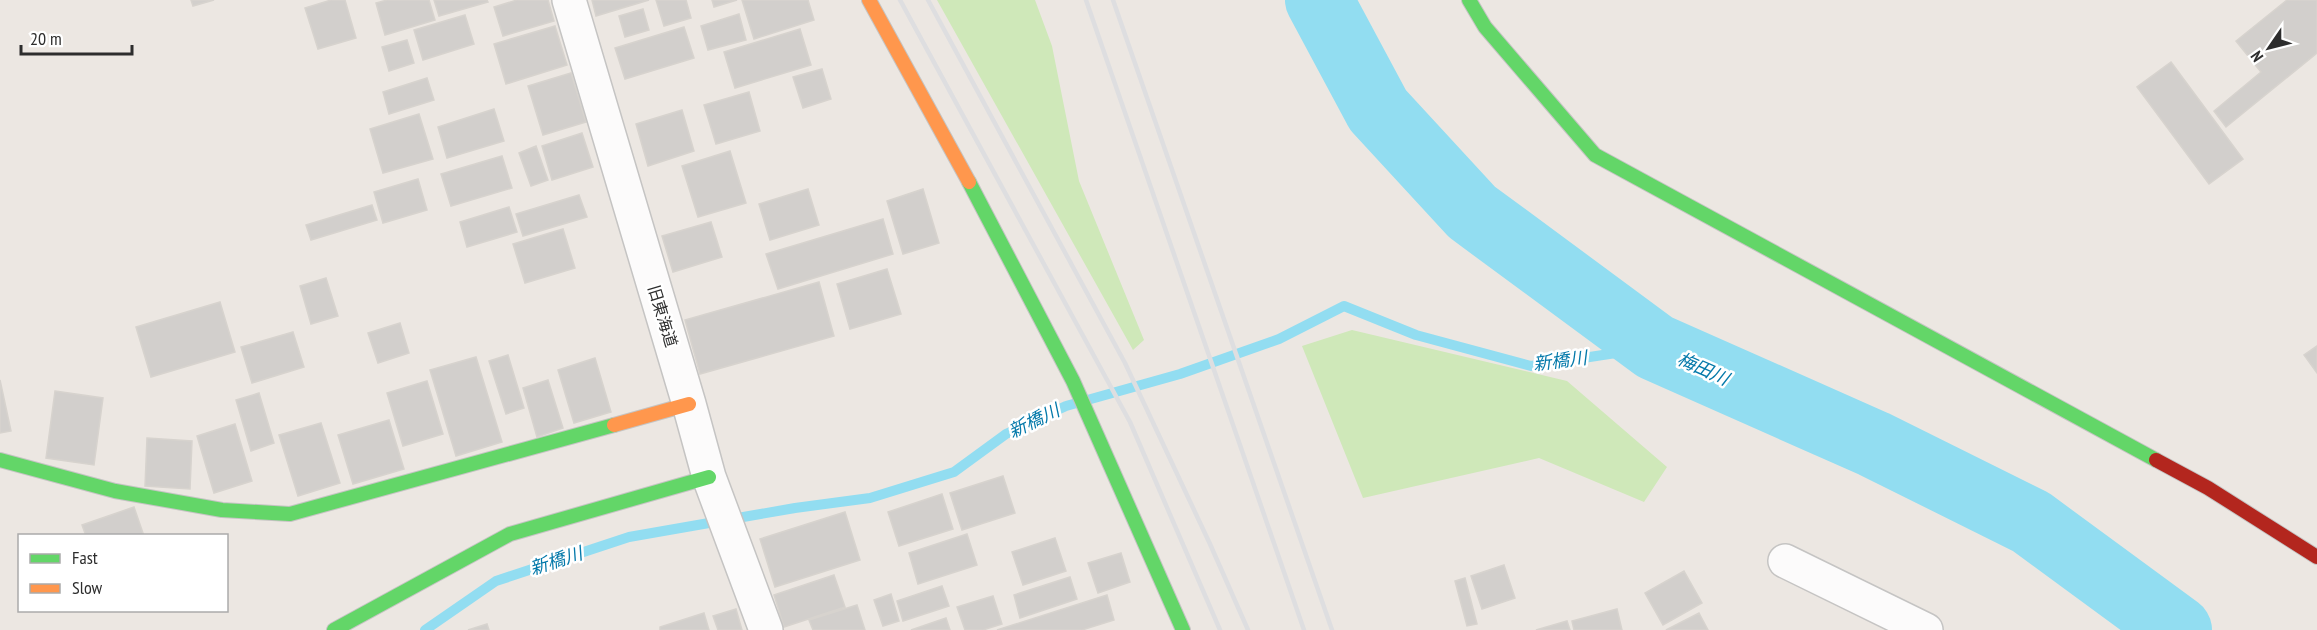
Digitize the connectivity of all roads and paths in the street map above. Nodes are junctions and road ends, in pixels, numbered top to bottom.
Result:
1 (569, 0) edge
2 (869, 0) edge
3 (1469, 0) edge
4 (689, 404) junction
5 (0, 460) edge
6 (713, 489) junction
7 (2317, 557) edge
8 (1785, 561) dead end
9 (333, 630) edge
10 (766, 630) edge
11 (1183, 630) edge
12 (1926, 630) edge

1 - 4 street, 旧東海道
2 - 11 street
3 - 7 street
4 - 5 street
4 - 6 street, 旧東海道
6 - 9 street
6 - 10 street, 旧東海道
8 - 12 street

